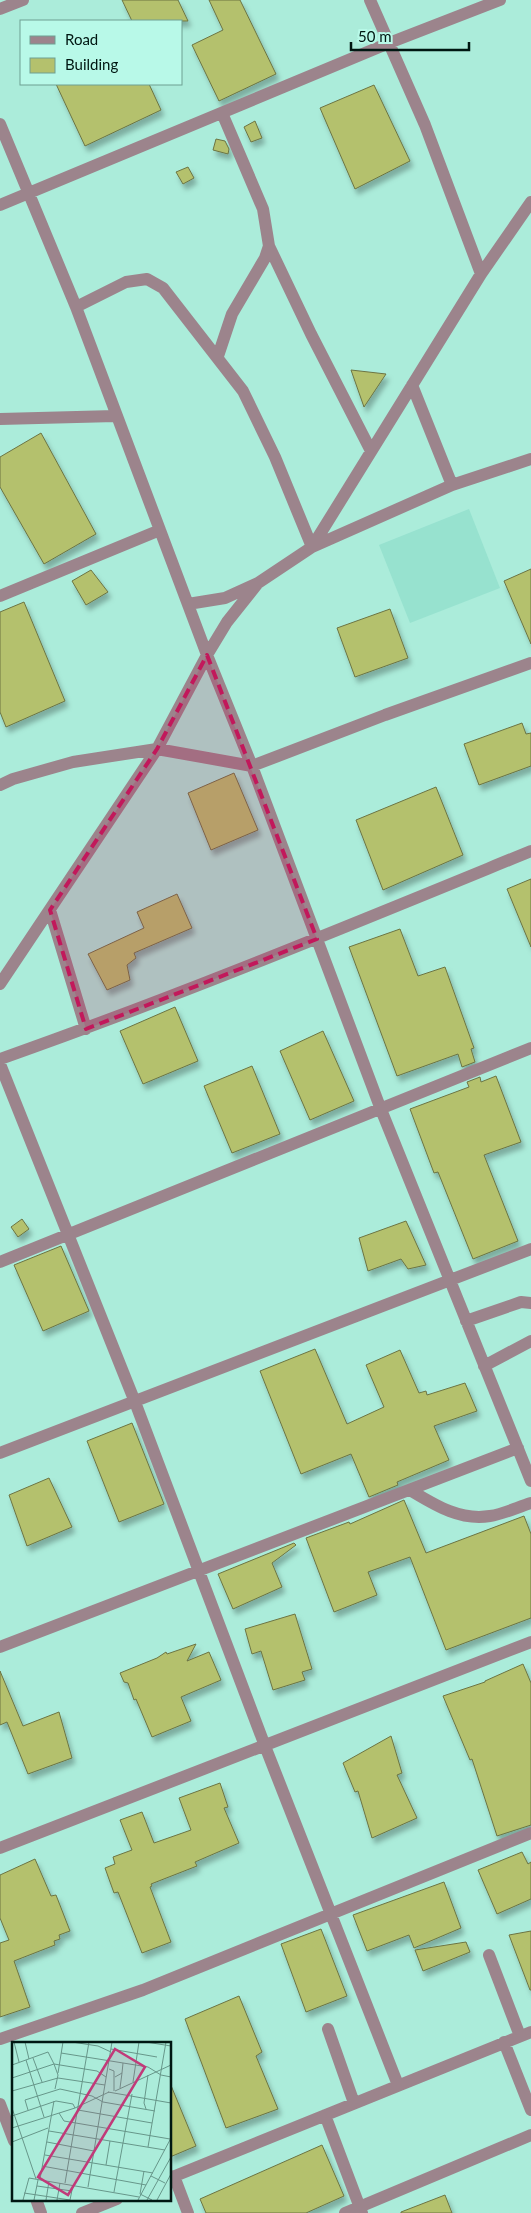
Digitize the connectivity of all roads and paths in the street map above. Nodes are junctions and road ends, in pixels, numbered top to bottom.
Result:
1 (23, 0) edge
2 (370, 0) edge
3 (500, 0) edge
4 (0, 9) edge
5 (389, 43) junction
6 (222, 113) junction
7 (0, 124) edge
8 (29, 194) junction
9 (531, 202) edge
10 (0, 205) edge
11 (269, 246) junction
12 (482, 274) junction
13 (76, 307) junction
14 (218, 356) junction
15 (412, 385) junction
16 (116, 416) junction
17 (0, 419) edge
18 (371, 451) junction
19 (531, 459) edge
20 (452, 485) junction
21 (160, 530) junction
22 (312, 547) junction
23 (258, 583) junction
24 (0, 596) edge
25 (188, 604) junction
26 (206, 655) junction
27 (531, 663) edge
28 (157, 750) junction
29 (252, 766) junction
30 (0, 785) edge
31 (531, 851) edge
32 (50, 910) junction
33 (317, 938) junction
34 (0, 984) edge
35 (86, 1029) junction
36 (531, 1048) edge
37 (0, 1059) edge
38 (0, 1064) edge
39 (380, 1107) junction
40 (69, 1235) junction
41 (531, 1249) edge
42 (0, 1262) edge
43 (449, 1280) junction
44 (531, 1303) edge
45 (466, 1320) junction
46 (531, 1341) edge
47 (484, 1366) junction
48 (135, 1402) junction
49 (518, 1448) junction
50 (0, 1453) edge
51 (530, 1477) edge
52 (410, 1490) junction
53 (531, 1502) edge
54 (199, 1571) junction
55 (531, 1642) edge
56 (0, 1647) edge
57 (265, 1746) junction
58 (531, 1833) edge
59 (0, 1848) edge
60 (331, 1913) junction
61 (489, 1955) dead end
62 (328, 2029) dead end
63 (525, 2034) edge
64 (0, 2038) edge
65 (504, 2042) junction
66 (398, 2085) junction
67 (354, 2103) junction
68 (0, 2104) edge
69 (531, 2110) edge
70 (325, 2115) junction
71 (531, 2135) edge
72 (12, 2136) edge
73 (172, 2177) edge
74 (36, 2200) edge
75 (114, 2200) edge
76 (361, 2210) edge
77 (41, 2213) edge
78 (82, 2213) edge
79 (188, 2213) edge
80 (345, 2213) edge

1 - 4 street
2 - 5 street
3 - 5 street
5 - 6 street
5 - 12 street
6 - 8 street
6 - 11 street
7 - 8 street
8 - 10 street
8 - 13 street
9 - 12 street
11 - 14 street
11 - 18 street
12 - 15 street
13 - 14 street
13 - 16 street
14 - 22 street
15 - 18 street
15 - 20 street
16 - 17 street
16 - 21 street
18 - 22 street
19 - 20 street
20 - 22 street
21 - 24 street
21 - 25 street
22 - 23 street
23 - 25 street
23 - 26 street
25 - 26 street
26 - 28 street
26 - 29 street
27 - 29 street
28 - 29 street
28 - 30 street
28 - 32 street
29 - 33 street
31 - 33 street
32 - 34 street
32 - 35 street
33 - 35 street
33 - 39 street
35 - 37 street
36 - 39 street
38 - 40 street
39 - 40 street
39 - 43 street
40 - 42 street
40 - 48 street
41 - 43 street
43 - 45 street
43 - 48 street
44 - 45 street
45 - 47 street
46 - 47 street
47 - 49 street
48 - 50 street
48 - 54 street
49 - 51 street
49 - 52 street
52 - 53 street
52 - 54 street
54 - 56 street
54 - 57 street
55 - 57 street
57 - 59 street
57 - 60 street
58 - 60 street
60 - 64 street
60 - 66 street
61 - 63 street
62 - 67 street
63 - 65 street
65 - 66 street
65 - 69 street
66 - 67 street
67 - 70 street
68 - 72 street
70 - 73 street
70 - 76 street
71 - 76 street
73 - 79 street
74 - 77 street
75 - 78 street
76 - 80 street

